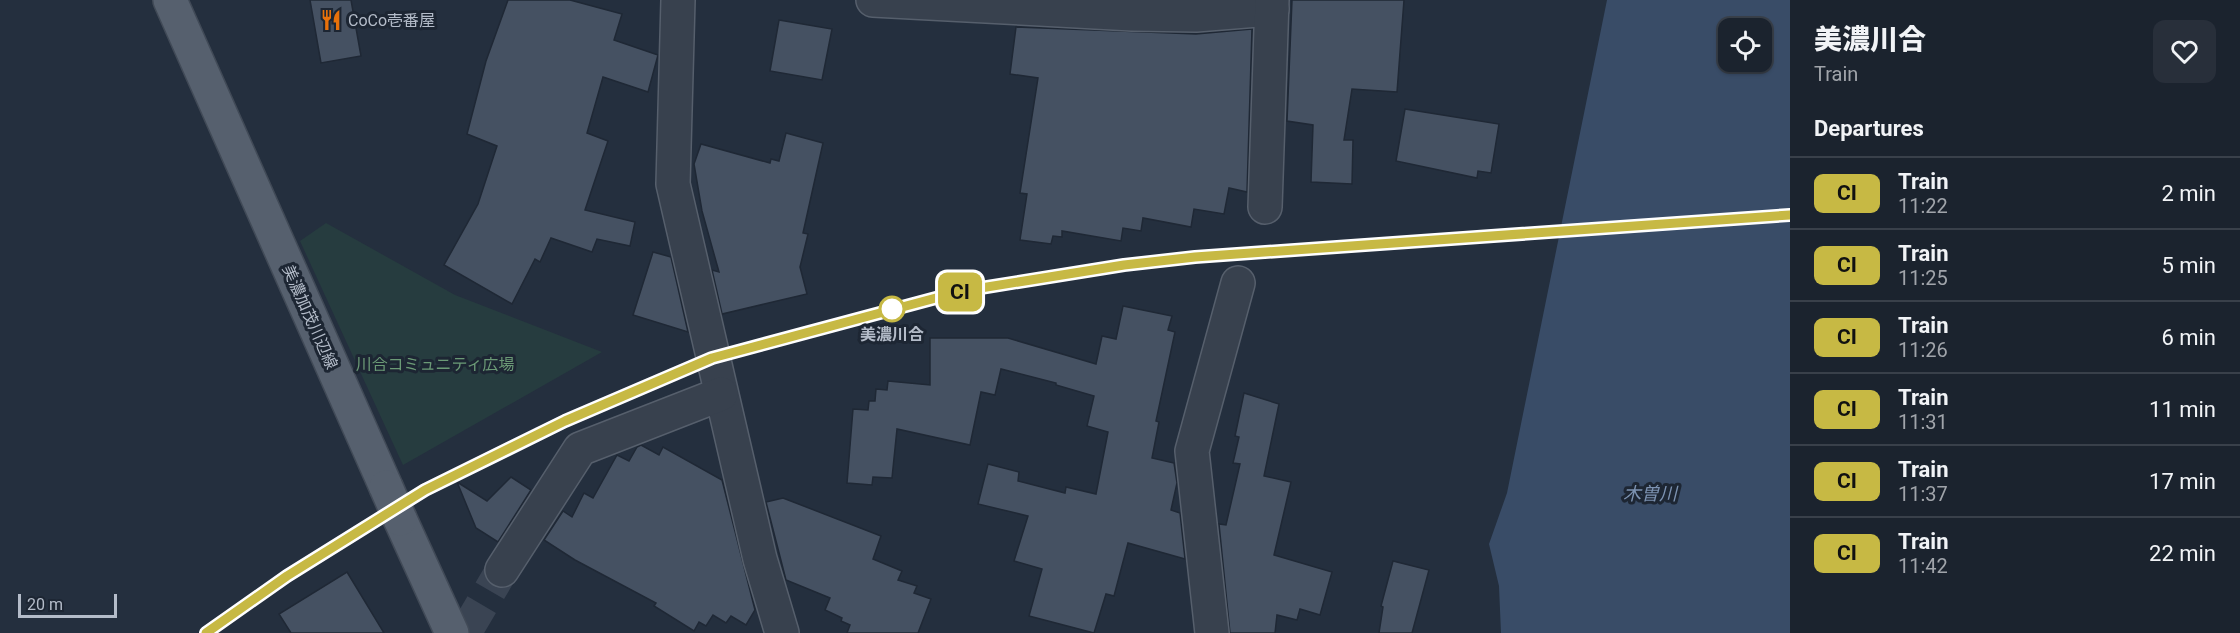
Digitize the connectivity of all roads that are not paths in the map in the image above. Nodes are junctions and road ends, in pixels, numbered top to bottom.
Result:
1 (170, 0) edge
2 (678, 0) edge
3 (873, 0) edge
4 (1272, 4) edge
5 (1265, 207) dead end
6 (1238, 283) dead end
7 (721, 394) junction
8 (502, 570) tunnel mouth
9 (452, 633) edge
10 (782, 633) edge
11 (1212, 633) edge

1 - 9 main road, 美濃加茂川辺線, bridge
2 - 7 street
3 - 4 street
4 - 5 street
6 - 11 street
7 - 8 street
7 - 10 street

